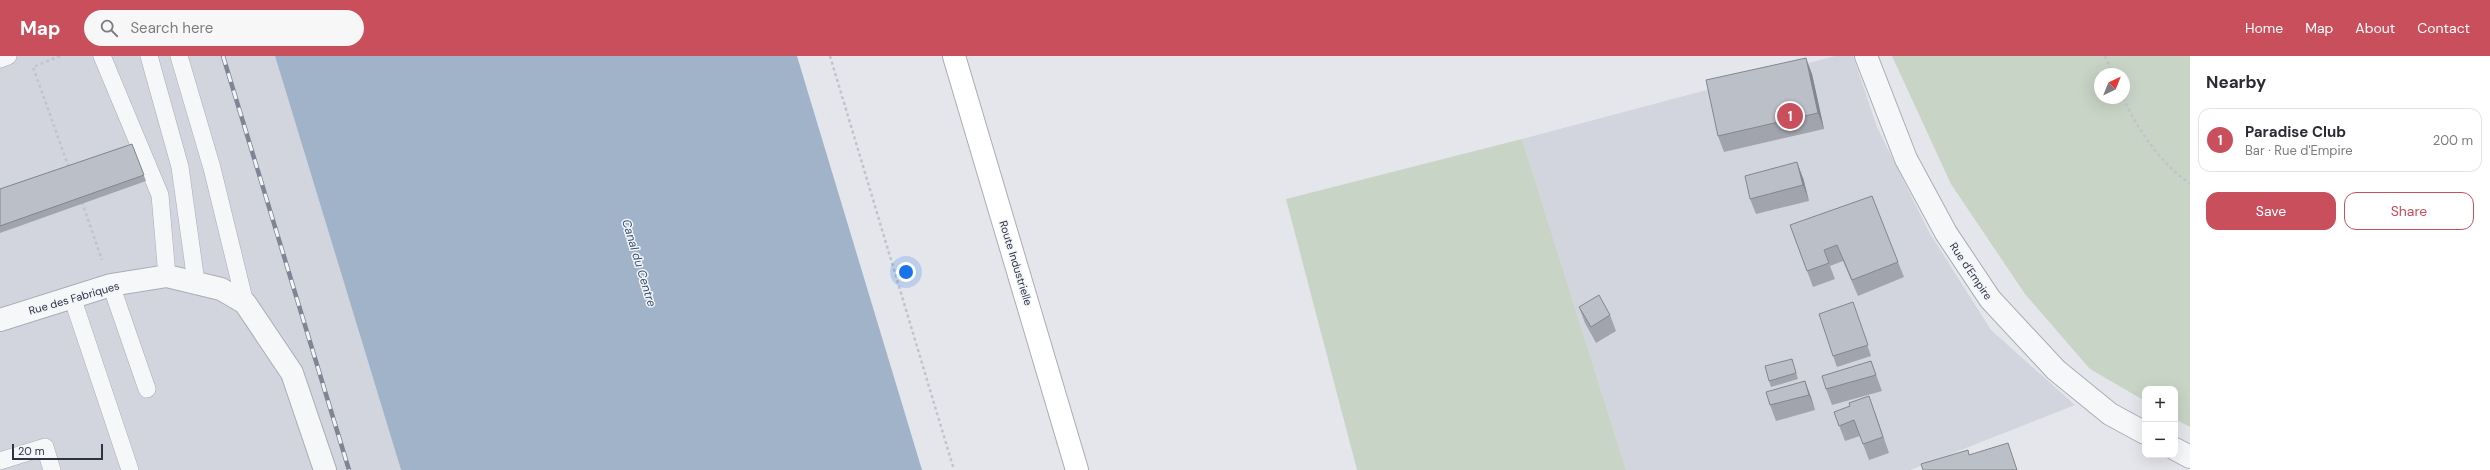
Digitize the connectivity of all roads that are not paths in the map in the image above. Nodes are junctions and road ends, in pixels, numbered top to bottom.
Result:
1 (8, 56) edge
2 (102, 56) edge
3 (149, 56) edge
4 (179, 56) edge
5 (954, 56) edge
6 (1866, 56) edge
7 (0, 59) edge
8 (167, 276) junction
9 (196, 282) junction
10 (111, 285) junction
11 (72, 297) junction
12 (245, 303) junction
13 (0, 320) edge
14 (147, 390) dead end
15 (2142, 431) edge
16 (2178, 451) edge
17 (2190, 457) edge
18 (0, 461) edge
19 (52, 470) edge
20 (130, 470) edge
21 (325, 470) edge
22 (1078, 470) edge

1 - 7 lane
2 - 8 lane
3 - 9 lane
4 - 12 lane
5 - 22 main road, Route Industrielle
6 - 15 street, Rue d'Empire
8 - 9 street, Rue des Fabriques
8 - 10 street, Rue des Fabriques
9 - 12 street, Rue des Fabriques
10 - 11 street, Rue des Fabriques
10 - 14 lane
11 - 13 street, Rue des Fabriques
11 - 20 lane
12 - 21 street, Rue des Fabriques
16 - 17 street
18 - 19 lane

